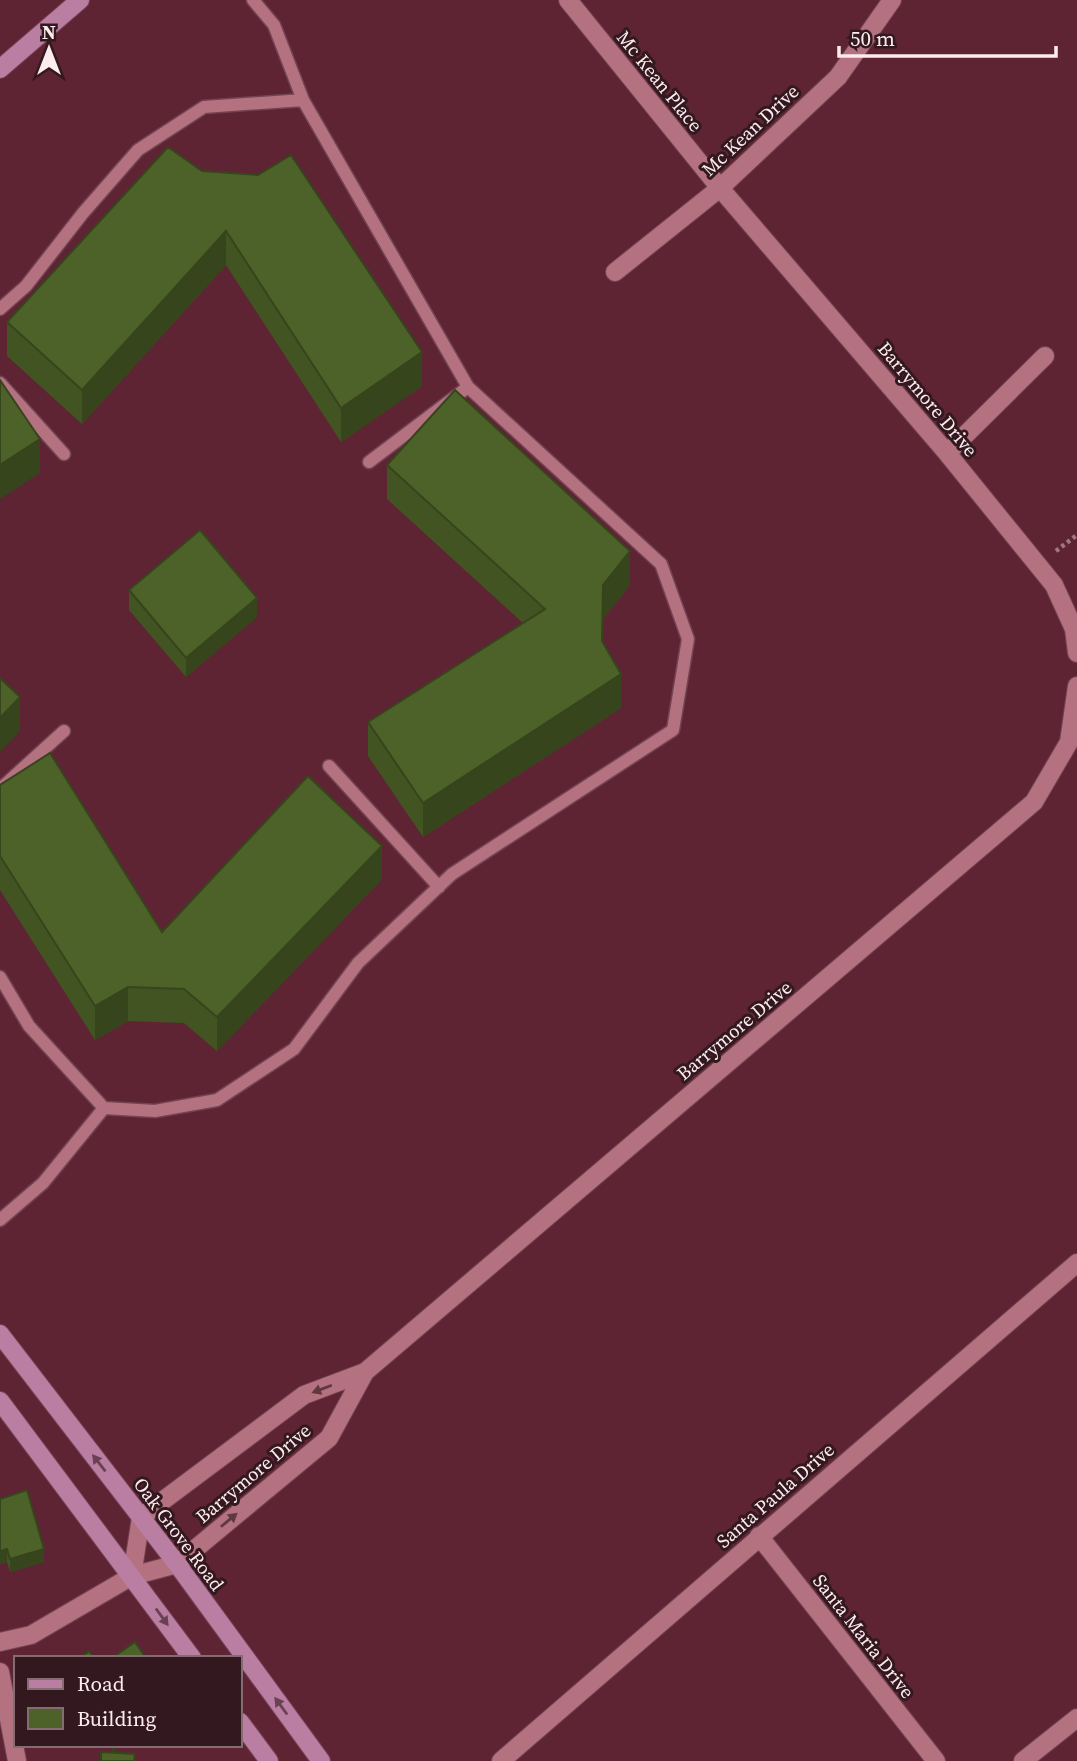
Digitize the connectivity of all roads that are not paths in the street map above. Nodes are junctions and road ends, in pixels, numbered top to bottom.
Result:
1 (80, 0) edge
2 (253, 0) edge
3 (568, 0) edge
4 (892, 0) edge
5 (0, 69) edge
6 (303, 100) junction
7 (720, 188) junction
8 (615, 272) dead end
9 (0, 309) edge
10 (1045, 356) dead end
11 (0, 383) edge
12 (468, 387) junction
13 (947, 453) junction
14 (64, 454) dead end
15 (369, 462) dead end
16 (1077, 653) edge
17 (1077, 686) edge
18 (64, 731) dead end
19 (329, 766) dead end
20 (0, 789) edge
21 (439, 887) junction
22 (0, 977) edge
23 (104, 1108) junction
24 (0, 1220) edge
25 (1077, 1262) edge
26 (0, 1334) edge
27 (365, 1372) junction
28 (0, 1401) edge
29 (141, 1517) junction
30 (759, 1536) junction
31 (177, 1564) junction
32 (132, 1576) junction
33 (0, 1642) edge
34 (191, 1656) edge
35 (0, 1672) edge
36 (1077, 1718) edge
37 (242, 1725) edge
38 (14, 1745) edge
39 (269, 1761) edge
40 (321, 1761) edge
41 (501, 1761) edge
42 (936, 1761) edge
43 (1023, 1761) edge

1 - 5 main road
2 - 6 lane
3 - 7 street, Mc Kean Place
4 - 7 street, Mc Kean Drive
6 - 9 lane
6 - 12 lane
7 - 8 street, Mc Kean Drive
7 - 13 street, Barrymore Drive
10 - 13 street
11 - 14 lane
12 - 15 lane
12 - 21 lane
13 - 16 street, Barrymore Drive
17 - 27 street, Barrymore Drive
18 - 20 lane
19 - 21 lane
21 - 23 lane
22 - 23 lane
23 - 24 lane
25 - 30 street, Santa Paula Drive
29 -> 26 main road, Oak Grove Road
27 -> 29 street, Barrymore Drive
31 -> 27 street, Barrymore Drive
28 - 32 main road
29 - 31 main road, Oak Grove Road
29 - 32 street
30 - 41 street, Santa Paula Drive
30 - 42 street, Santa Maria Drive
31 - 32 street, Barrymore Drive
40 -> 31 main road, Oak Grove Road
32 - 33 street, Barrymore Drive
32 -> 34 main road
35 - 38 street
36 - 43 street
37 - 39 main road

